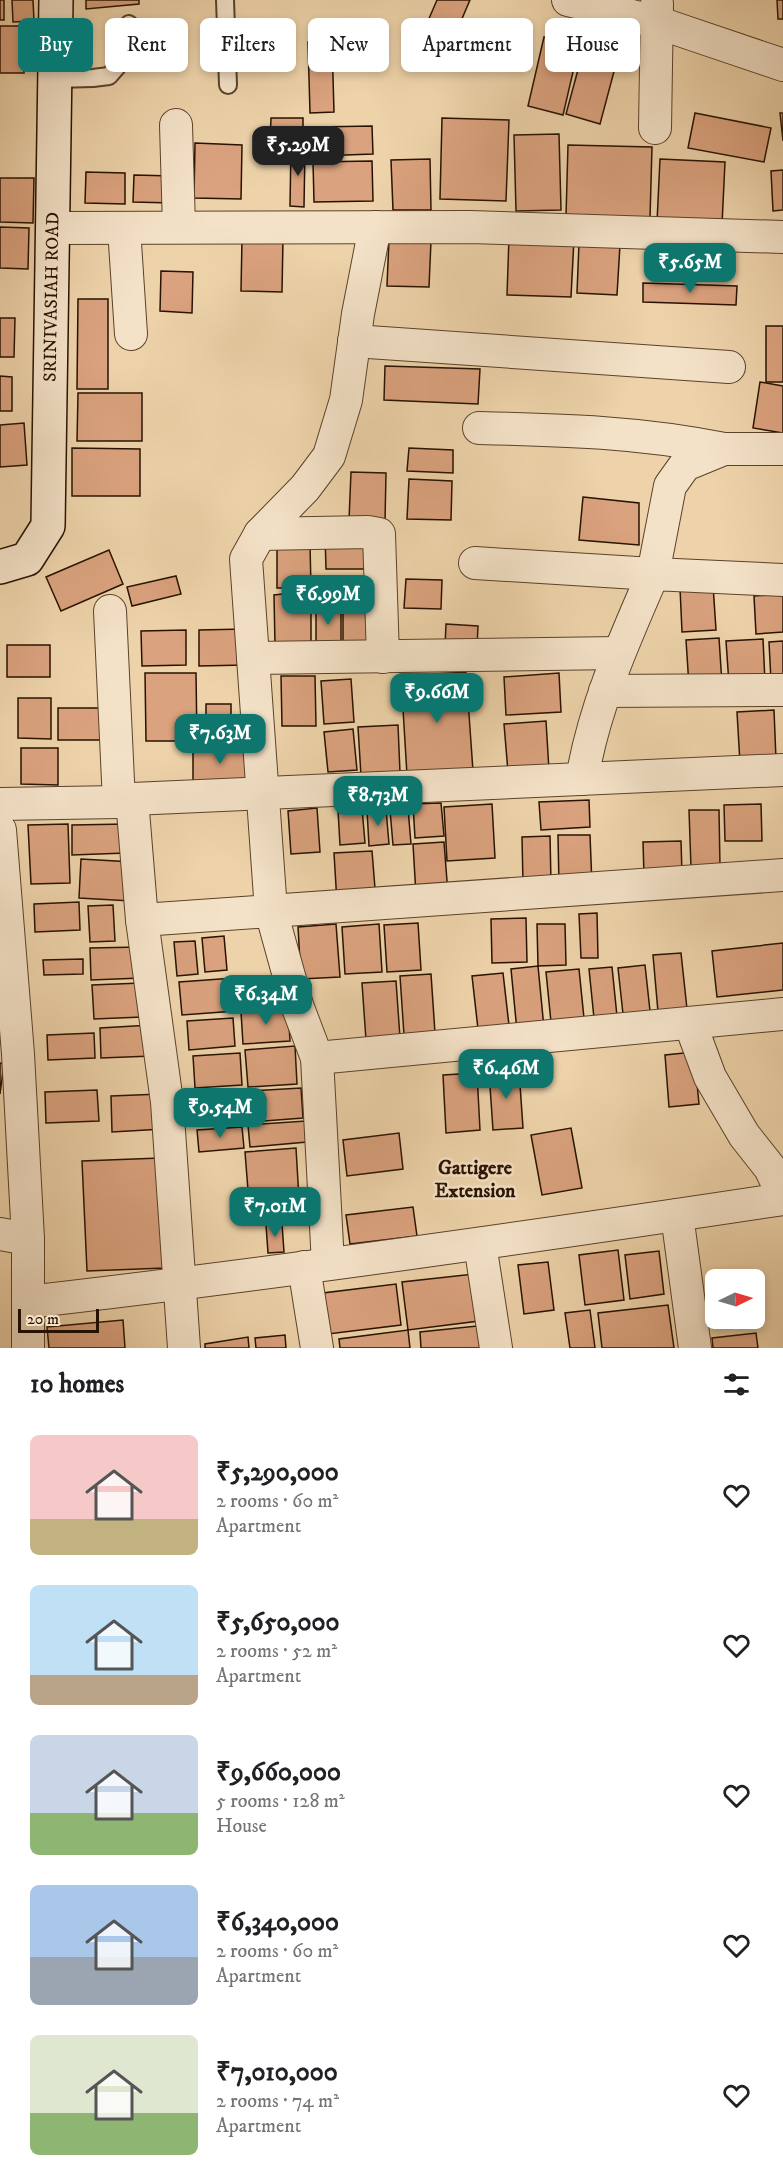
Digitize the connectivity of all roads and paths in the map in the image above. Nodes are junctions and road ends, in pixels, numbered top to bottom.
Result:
1 (56, 0) edge
2 (225, 0) edge
3 (568, 0) edge
4 (656, 11) edge
5 (783, 65) edge
6 (113, 72) edge
7 (55, 79) junction
8 (228, 85) dead end
9 (176, 125) dead end
10 (655, 128) dead end
11 (179, 227) junction
12 (375, 227) junction
13 (53, 228) junction
14 (124, 228) junction
15 (783, 237) edge
16 (131, 334) dead end
17 (354, 341) junction
18 (729, 366) dead end
19 (479, 428) dead end
20 (724, 449) junction
21 (783, 449) edge
22 (260, 534) junction
23 (475, 563) dead end
24 (0, 567) edge
25 (653, 574) junction
26 (783, 580) edge
27 (110, 611) dead end
28 (619, 653) junction
29 (383, 657) junction
30 (254, 658) junction
31 (783, 690) edge
32 (605, 691) junction
33 (783, 770) edge
34 (582, 779) junction
35 (262, 793) junction
36 (125, 801) junction
37 (0, 804) edge
38 (0, 830) edge
39 (783, 875) edge
40 (271, 911) junction
41 (142, 920) junction
42 (783, 1014) edge
43 (690, 1023) junction
44 (9, 1052) edge
45 (317, 1058) junction
46 (783, 1197) edge
47 (677, 1215) junction
48 (14, 1237) edge
49 (480, 1244) junction
50 (316, 1266) junction
51 (180, 1284) junction
52 (28, 1302) junction
53 (28, 1348) edge
54 (184, 1348) edge
55 (317, 1348) edge
56 (496, 1348) edge
57 (695, 1348) edge

1 - 7 street, SRINIVASIAH ROAD
2 - 8 lane
3 - 4 street
4 - 5 street
4 - 10 street
6 - 7 lane
7 - 13 street, SRINIVASIAH ROAD
9 - 11 street
11 - 12 street
11 - 14 street
12 - 15 street
12 - 17 street
13 - 14 street
13 - 24 street, SRINIVASIAH ROAD
14 - 16 street
17 - 18 street
17 - 22 street
19 - 20 street
20 - 21 street
20 - 25 street
22 - 29 street
22 - 30 street
23 - 25 street
25 - 26 street
25 - 28 street
27 - 36 street
28 - 29 street
28 - 32 street
29 - 30 street
30 - 35 street
31 - 32 street
32 - 34 street
33 - 34 street
34 - 35 street
35 - 36 street
35 - 40 street
36 - 37 street
36 - 41 street
38 - 44 street
39 - 40 street
40 - 41 street
40 - 45 street
41 - 51 street
42 - 43 street
43 - 45 street
43 - 46 street
44 - 48 street
45 - 50 street
46 - 47 street
47 - 49 street
47 - 57 street
48 - 52 street
49 - 50 street
49 - 56 street
50 - 51 street
50 - 55 street
51 - 52 street
51 - 54 street
52 - 53 street

